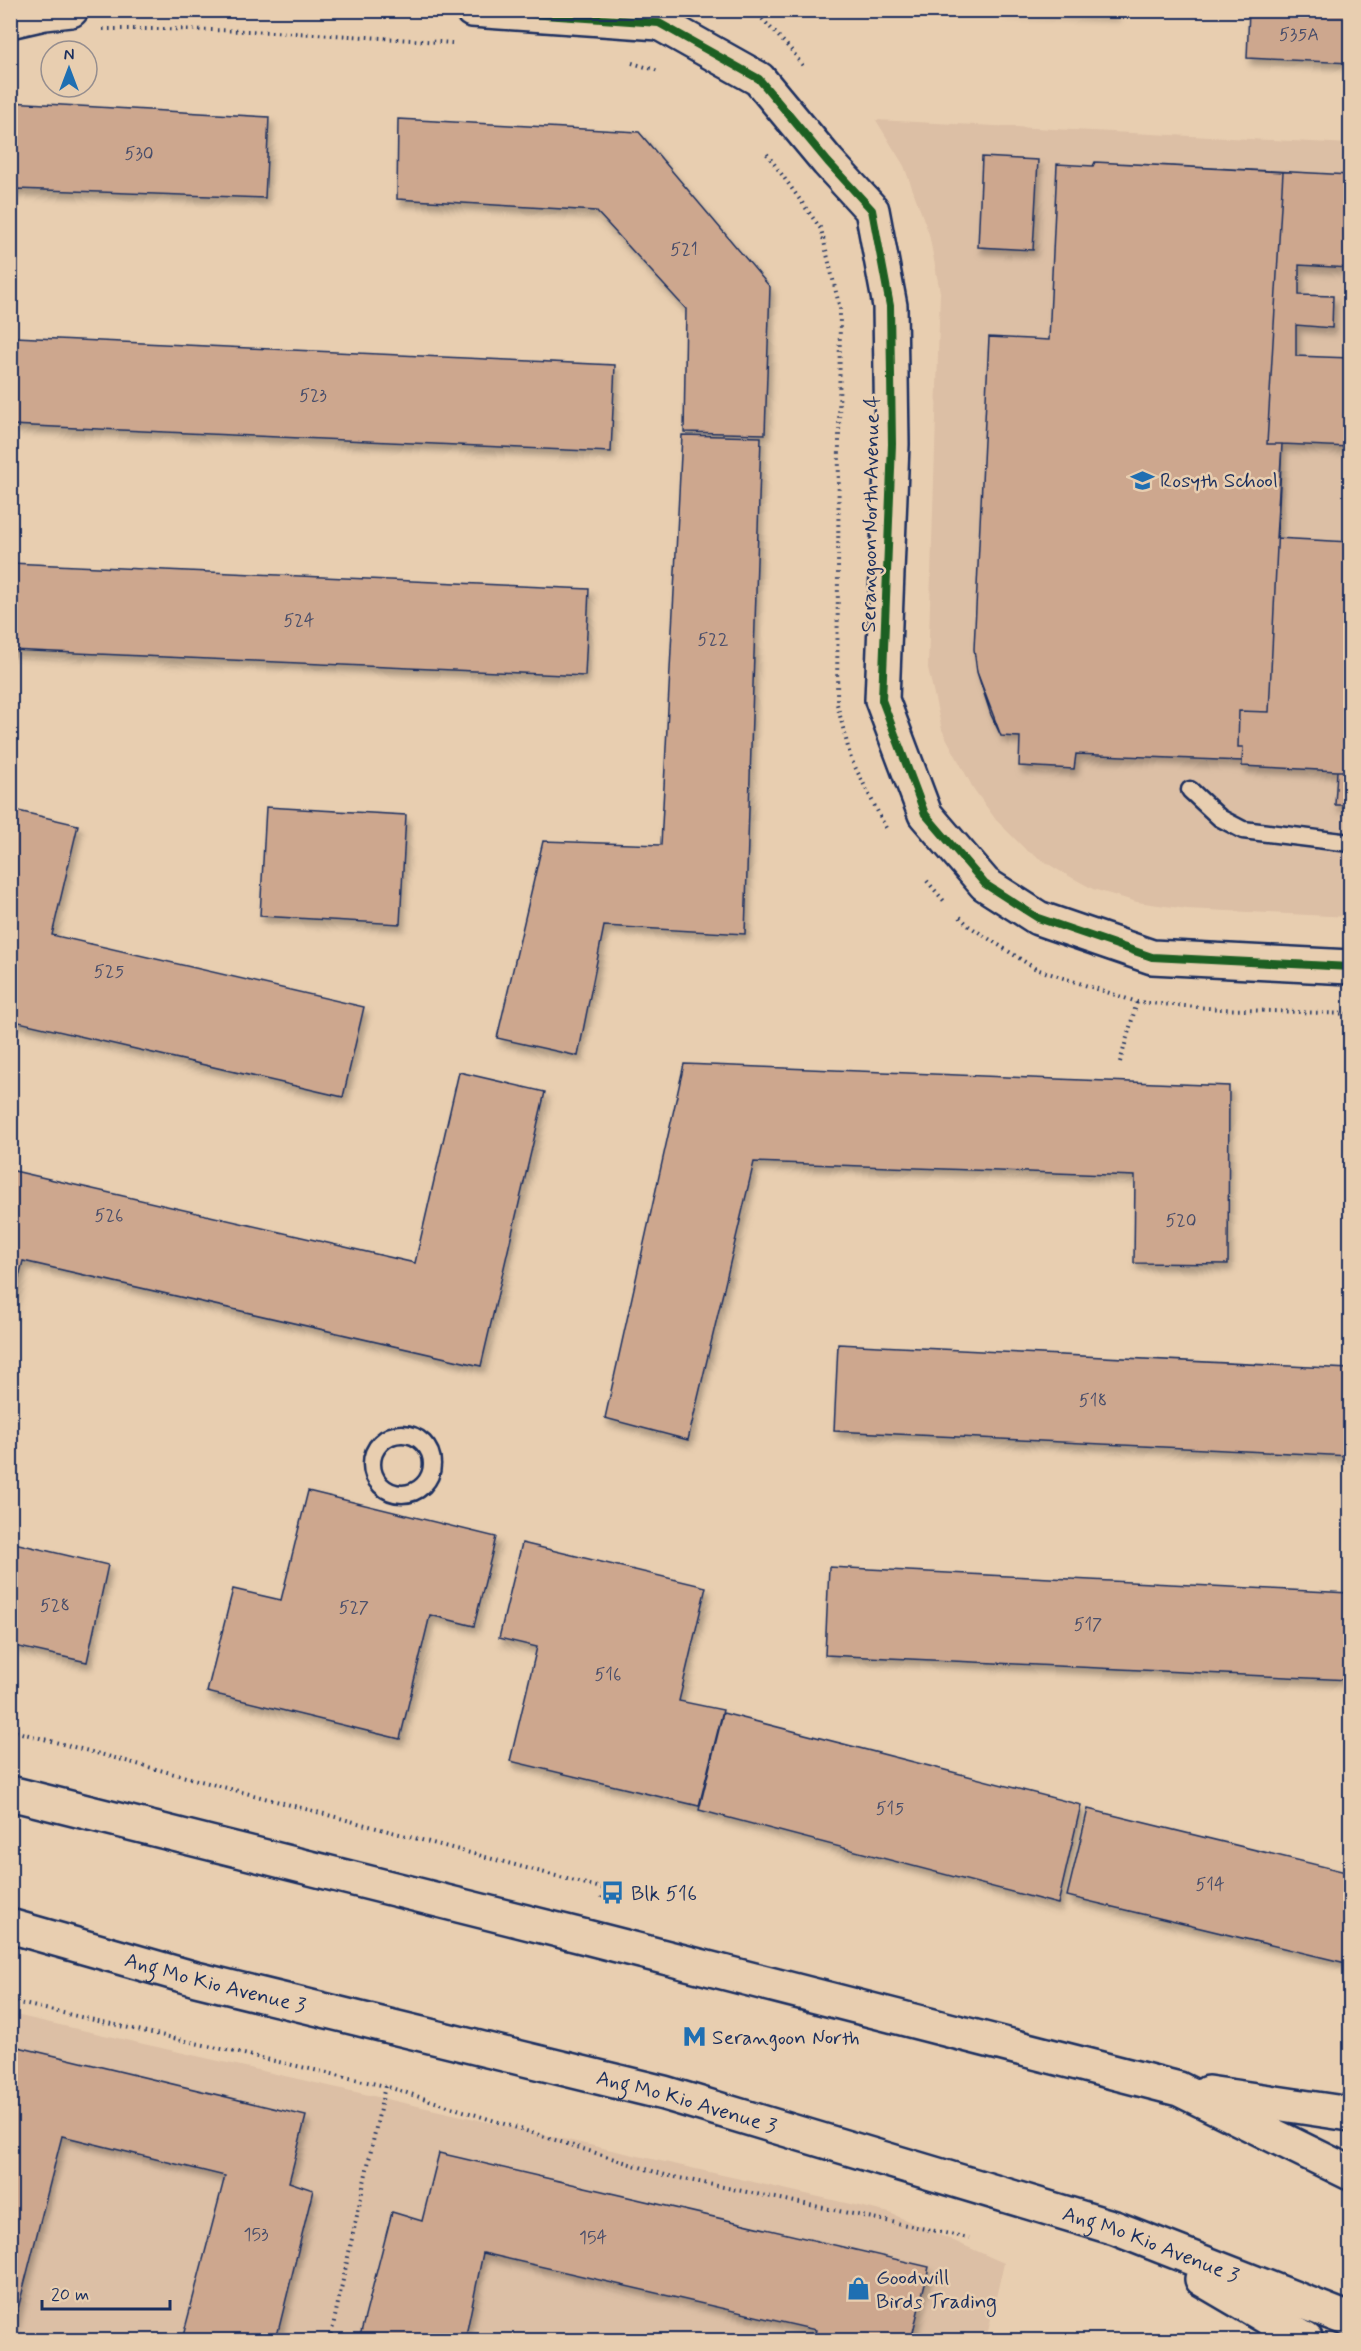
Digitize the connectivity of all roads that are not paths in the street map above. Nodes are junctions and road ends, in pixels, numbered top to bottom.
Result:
1 (71, 10) edge
2 (472, 10) edge
3 (10, 21) edge
4 (828, 162) junction
5 (1190, 790) dead end
6 (1350, 843) edge
7 (1350, 967) edge
8 (1350, 984) edge
9 (10, 1793) edge
10 (10, 1926) edge
11 (1179, 2089) junction
12 (1350, 2114) edge
13 (1350, 2173) edge
14 (1115, 2228) junction
15 (1350, 2320) edge
16 (1306, 2340) edge

1 - 3 main road
2 - 4 main road, Serangoon North Avenue 4
4 - 7 main road, Serangoon North Avenue 4
4 - 8 main road, Serangoon North Avenue 4
5 - 6 lane
9 - 11 main road
10 - 14 main road, Ang Mo Kio Avenue 3
11 - 12 main road
11 - 13 main road
14 - 15 main road, Ang Mo Kio Avenue 3
14 - 16 main road

